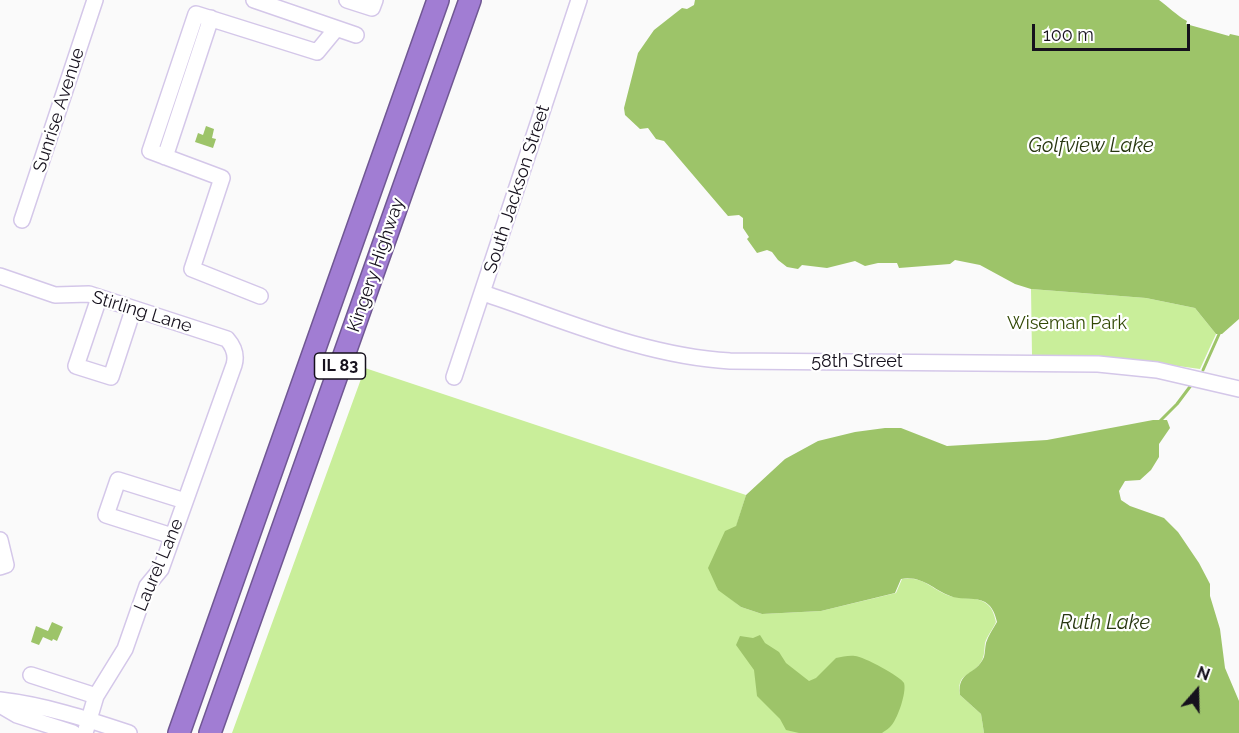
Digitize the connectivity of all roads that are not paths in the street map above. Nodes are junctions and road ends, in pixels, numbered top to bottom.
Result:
1 (95, 0) edge
2 (254, 0) edge
3 (347, 0) edge
4 (438, 0) edge
5 (470, 0) edge
6 (579, 0) edge
7 (373, 4) edge
8 (336, 29) junction
9 (356, 34) dead end
10 (22, 220) dead end
11 (0, 276) edge
12 (483, 292) junction
13 (260, 296) dead end
14 (99, 298) junction
15 (133, 310) junction
16 (236, 358) joint
17 (454, 377) dead end
18 (1239, 389) edge
19 (185, 501) junction
20 (172, 536) junction
21 (0, 540) edge
22 (0, 567) edge
23 (31, 675) dead end
24 (96, 696) junction
25 (0, 700) edge
26 (0, 705) edge
27 (87, 726) edge
28 (179, 729) edge
29 (73, 733) edge
30 (129, 733) edge
31 (210, 733) edge

1 - 10 street, Sunrise Avenue
2 - 8 street
3 - 7 street
4 - 28 highway, Kingery Highway / IL 83
5 - 31 highway, Kingery Highway / IL 83
6 - 12 street, South Jackson Street
8 - 9 street
8 - 13 street
11 - 14 street, Stirling Lane
12 - 17 street, South Jackson Street
12 - 18 street, 58th Street
14 - 15 street, Stirling Lane
14 - 15 street
15 - 16 street, Stirling Lane
16 - 19 street, Laurel Lane
19 - 20 street, Laurel Lane
19 - 20 street
20 - 24 street, Laurel Lane
21 - 22 street
23 - 24 street
24 - 27 street, Laurel Lane
25 - 27 street
26 - 29 street
27 - 30 street

